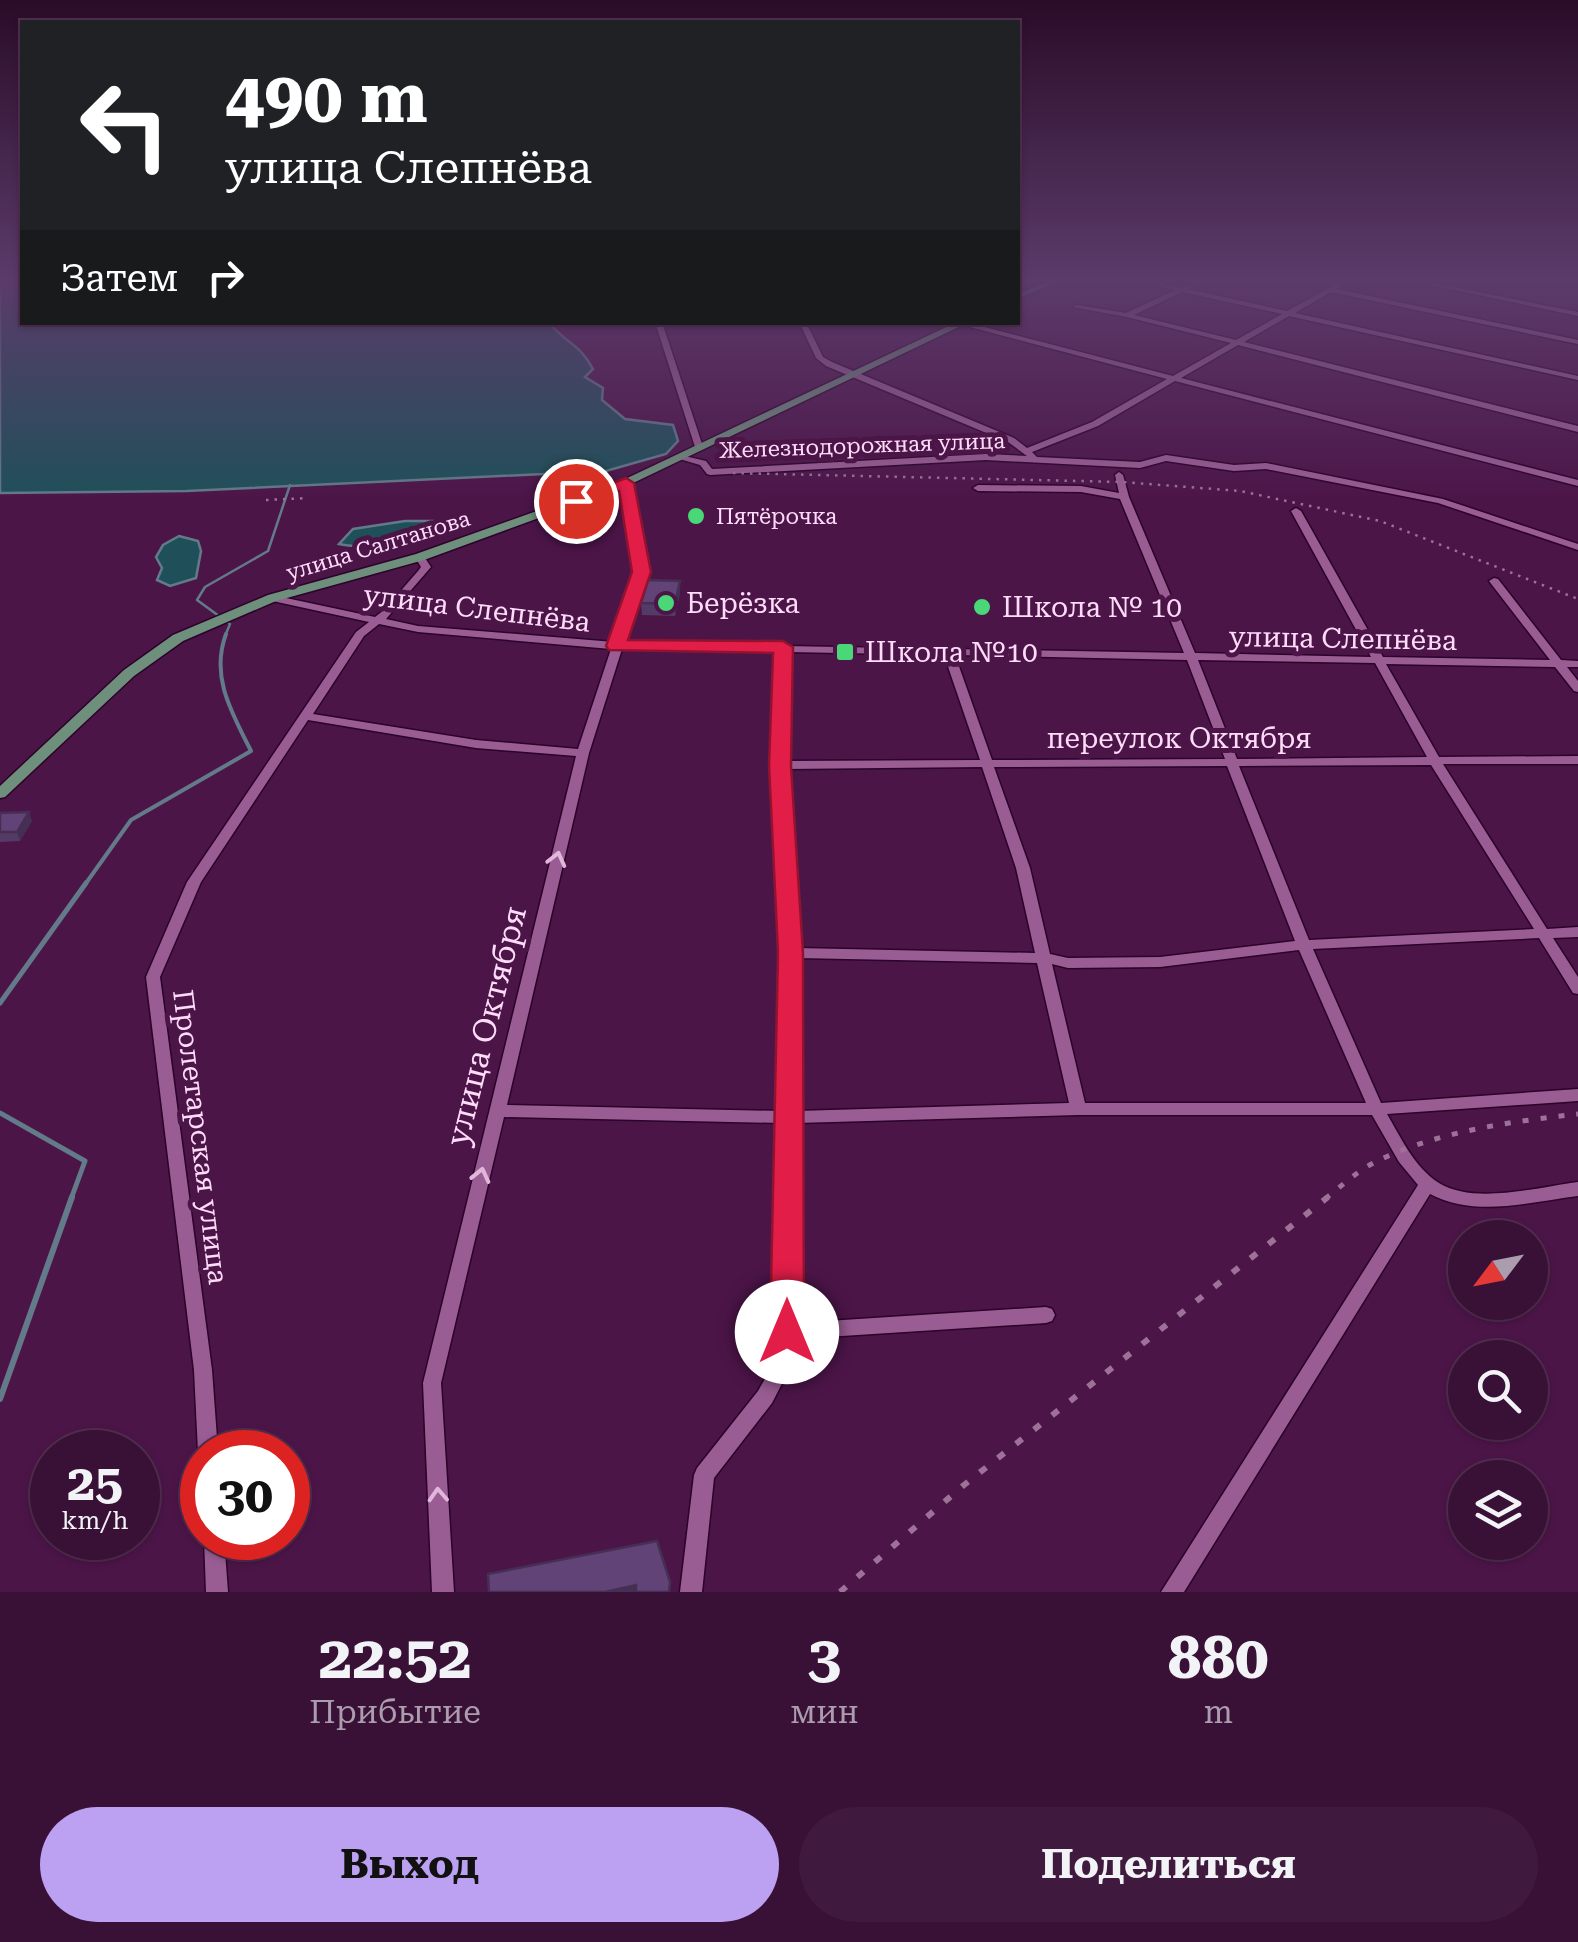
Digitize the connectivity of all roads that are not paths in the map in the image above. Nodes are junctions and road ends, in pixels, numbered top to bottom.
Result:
1 (668, 353) edge
2 (818, 353) edge
3 (894, 353) edge
4 (1074, 353) edge
5 (1217, 353) edge
6 (1271, 353) edge
7 (1466, 353) edge
8 (849, 374) junction
9 (1578, 378) edge
10 (1171, 379) junction
11 (1578, 429) edge
12 (698, 446) junction
13 (1032, 454) junction
14 (680, 458) junction
15 (1102, 463) junction
16 (1140, 465) junction
17 (1119, 475) junction
18 (626, 483) junction
19 (1578, 483) edge
20 (978, 488) dead end
21 (1124, 497) junction
22 (1296, 511) dead end
23 (1578, 548) edge
24 (420, 557) junction
25 (1494, 582) dead end
26 (272, 598) junction
27 (372, 621) junction
28 (616, 646) junction
29 (783, 647) junction
30 (948, 650) junction
31 (1188, 658) junction
32 (1378, 661) junction
33 (1558, 664) junction
34 (1578, 664) edge
35 (1578, 689) edge
36 (306, 716) junction
37 (582, 753) junction
38 (1578, 760) edge
39 (988, 762) junction
40 (1436, 763) junction
41 (1232, 765) junction
42 (780, 766) junction
43 (0, 794) edge
44 (1578, 932) edge
45 (1545, 934) junction
46 (1302, 945) junction
47 (790, 953) junction
48 (1047, 958) junction
49 (1578, 989) edge
50 (1578, 1095) edge
51 (1078, 1109) junction
52 (1375, 1109) junction
53 (496, 1111) junction
54 (789, 1118) junction
55 (1427, 1184) junction
56 (1578, 1189) edge
57 (1046, 1316) dead end
58 (787, 1332) junction
59 (206, 1430) edge
60 (216, 1560) edge
61 (218, 1592) edge
62 (443, 1592) edge
63 (691, 1592) edge
64 (1172, 1592) edge

1 - 12 street
2 - 8 street
3 - 8 main road, улица Салтанова
4 - 10 street
5 - 10 street
6 - 11 street
7 - 9 street
8 - 12 main road, улица Салтанова
8 - 13 street
10 - 13 street
10 - 19 street
12 - 14 main road, улица Салтанова
13 - 14 street, Железнодорожная улица
13 - 15 street, Железнодорожная улица
14 - 18 main road, улица Салтанова
15 - 16 street, Железнодорожная улица
15 - 17 street
16 - 17 street
16 - 23 street, Железнодорожная улица
17 - 21 street
18 - 24 main road, улица Салтанова
18 - 28 street, улица Октября
20 - 21 street
21 - 31 street
22 - 32 street
24 - 26 main road, улица Салтанова
24 - 27 street, Пролетарская улица
25 - 33 street
26 - 27 street, улица Слепнёва
26 - 43 main road, улица Салтанова
27 - 28 street, улица Слепнёва
27 - 36 street, Пролетарская улица
28 - 29 street, улица Слепнёва
28 - 37 street, улица Октября
29 - 30 street, улица Слепнёва
29 - 42 street
30 - 31 street, улица Слепнёва
30 - 39 street
31 - 32 street, улица Слепнёва
31 - 41 street
32 - 33 street, улица Слепнёва
32 - 40 street
33 - 34 street, улица Слепнёва
33 - 35 street
36 - 37 street
36 - 59 street, Пролетарская улица
53 -> 37 street, улица Октября
38 - 40 street, переулок Октября
39 - 41 street, переулок Октября
39 - 42 street, переулок Октября
39 - 48 street
40 - 41 street, переулок Октября
40 - 45 street
41 - 46 street
42 - 47 street
44 - 45 street
45 - 46 street
45 - 49 street
46 - 48 street
46 - 52 street
47 - 48 street
47 - 54 street
48 - 51 street
50 - 52 street
51 - 52 street
51 - 54 street
52 - 55 street
53 - 54 street
62 -> 53 street, улица Октября
54 - 58 street
55 - 56 street
55 - 64 street
57 - 58 street
58 - 63 street
60 - 61 street

